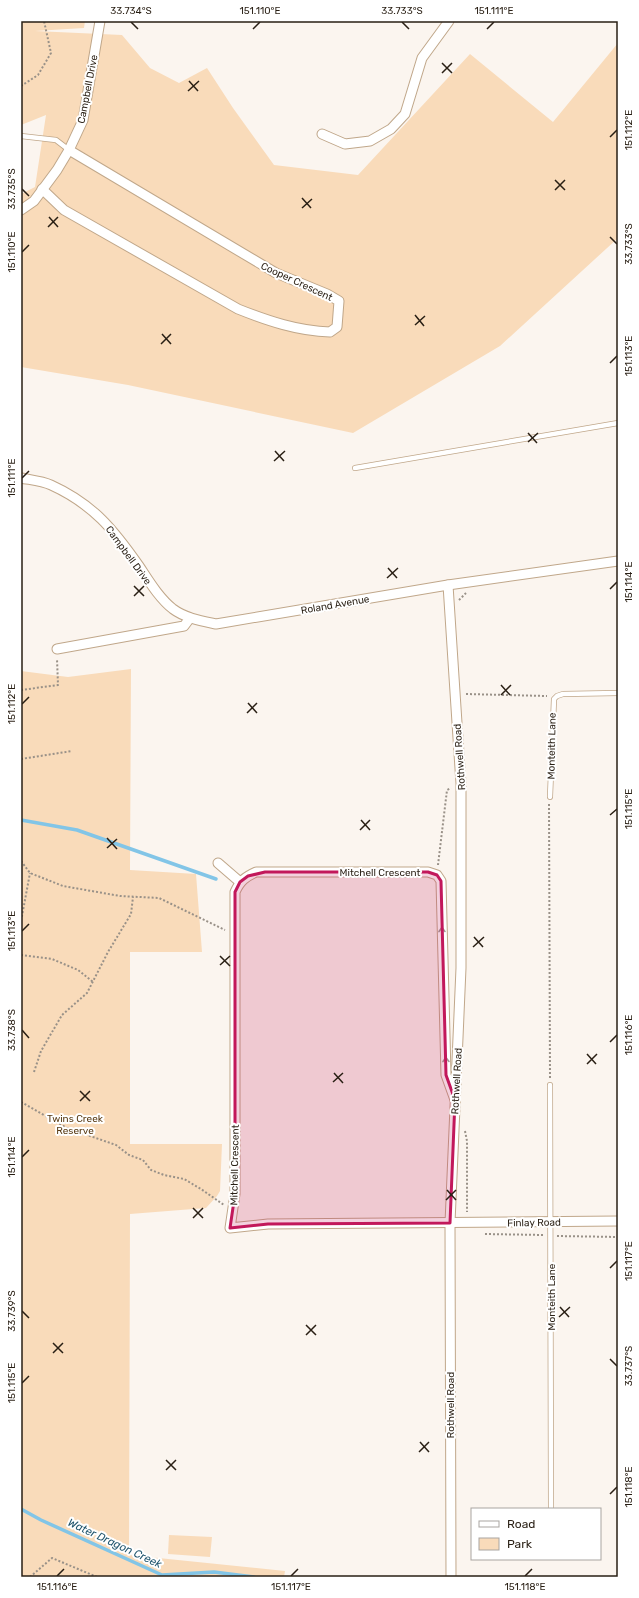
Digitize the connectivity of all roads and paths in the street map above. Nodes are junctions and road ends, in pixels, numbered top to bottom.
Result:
1 (44, 21) edge
2 (100, 21) edge
3 (449, 21) edge
4 (21, 86) edge
5 (322, 134) dead end
6 (21, 136) edge
7 (69, 150) junction
8 (42, 189) junction
9 (21, 210) edge
10 (618, 423) edge
11 (355, 468) dead end
12 (21, 478) edge
13 (618, 561) edge
14 (448, 585) junction
15 (190, 618) junction
16 (57, 649) joint
17 (21, 690) edge
18 (618, 693) edge
19 (454, 694) junction
20 (556, 696) junction
21 (72, 751) dead end
22 (21, 759) edge
23 (447, 790) dead end
24 (550, 797) joint
25 (21, 861) edge
26 (218, 863) dead end
27 (30, 873) junction
28 (437, 875) junction
29 (240, 882) junction
30 (26, 893) junction
31 (21, 894) edge
32 (133, 896) junction
33 (21, 916) edge
34 (235, 935) junction
35 (21, 955) edge
36 (93, 982) junction
37 (34, 1072) dead end
38 (550, 1085) joint
39 (455, 1100) junction
40 (21, 1102) edge
41 (232, 1212) junction
42 (551, 1221) junction
43 (618, 1221) edge
44 (450, 1223) junction
45 (551, 1508) edge
46 (30, 1577) edge
47 (97, 1577) edge
48 (451, 1577) edge

1 - 4 path
2 - 7 street, Campbell Drive
3 - 5 street
6 - 7 lane
7 - 8 street, Campbell Drive
7 - 8 street, Cooper Crescent
8 - 9 street, Campbell Drive
10 - 11 lane
12 - 15 street, Campbell Drive
13 - 14 street, Roland Avenue
14 - 15 street, Roland Avenue
14 - 19 street, Rothwell Road
15 - 16 street
16 - 17 path
18 - 20 lane
19 - 20 path
19 - 39 street, Rothwell Road
20 - 24 lane, Monteith Lane
21 - 22 path
23 - 28 path
24 - 38 path
25 - 27 path
26 - 29 street
27 - 30 path
27 - 32 path
28 - 29 street, Mitchell Crescent
39 -> 28 street
29 - 34 street, Mitchell Crescent
30 - 31 path
30 - 33 path
32 - 34 path
32 - 36 path
34 - 41 street, Mitchell Crescent
35 - 36 path
36 - 37 path
38 - 42 lane, Monteith Lane
39 - 44 street, Rothwell Road
40 - 41 path
41 - 44 street, Mitchell Crescent
42 - 43 street, Finlay Road
42 - 44 street, Finlay Road
42 - 45 lane, Monteith Lane
44 - 48 street, Rothwell Road
46 - 47 path

